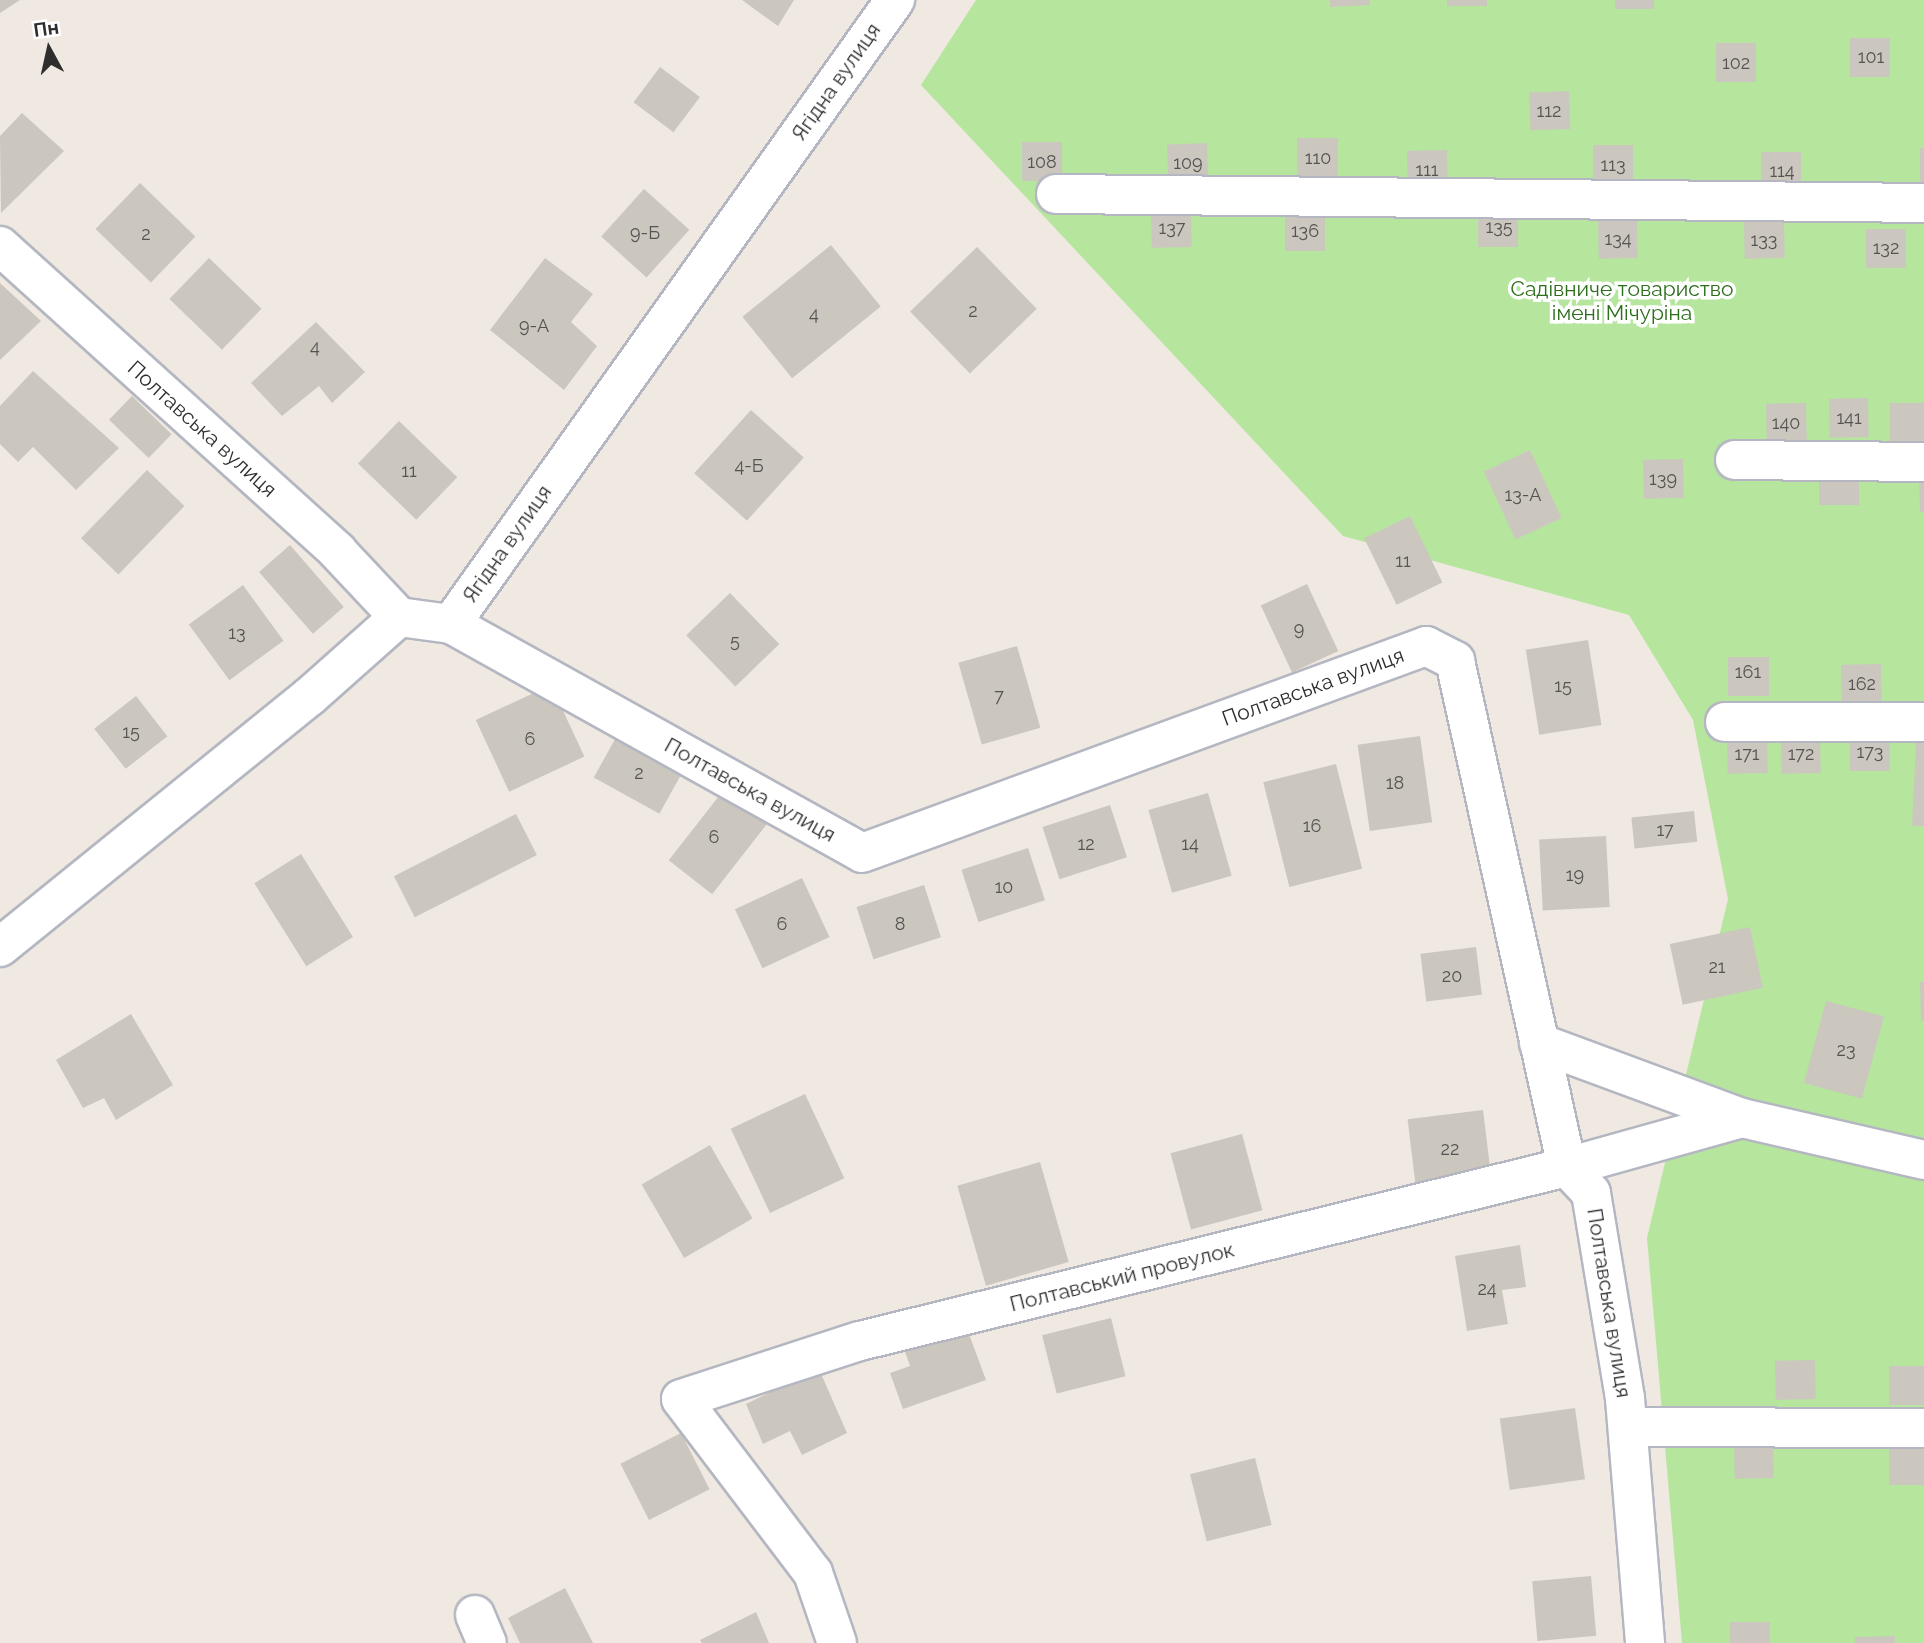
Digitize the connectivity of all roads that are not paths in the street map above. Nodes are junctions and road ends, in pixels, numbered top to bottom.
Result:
1 (895, 0) edge
2 (1056, 194) dead end
3 (1924, 203) edge
4 (0, 246) edge
5 (1735, 460) dead end
6 (1924, 461) edge
7 (399, 617) junction
8 (451, 624) junction
9 (1725, 722) dead end
10 (1924, 722) edge
11 (0, 947) edge
12 (1539, 1043) junction
13 (1742, 1118) junction
14 (1924, 1160) edge
15 (1567, 1167) junction
16 (1628, 1427) junction
17 (1924, 1428) edge
18 (837, 1643) edge
19 (1645, 1643) edge

1 - 8 street, Ягідна вулиця
2 - 3 street
4 - 7 street, Полтавська вулиця
5 - 6 street
7 - 8 street, Ягідна вулиця
7 - 11 street
8 - 12 street, Полтавська вулиця
9 - 10 street
12 - 13 street
12 - 15 street, Полтавська вулиця
13 - 14 street
13 - 15 street, Полтавський провулок
15 - 16 street, Полтавська вулиця
15 - 18 street, Полтавський провулок
16 - 17 street
16 - 19 street, Полтавська вулиця

